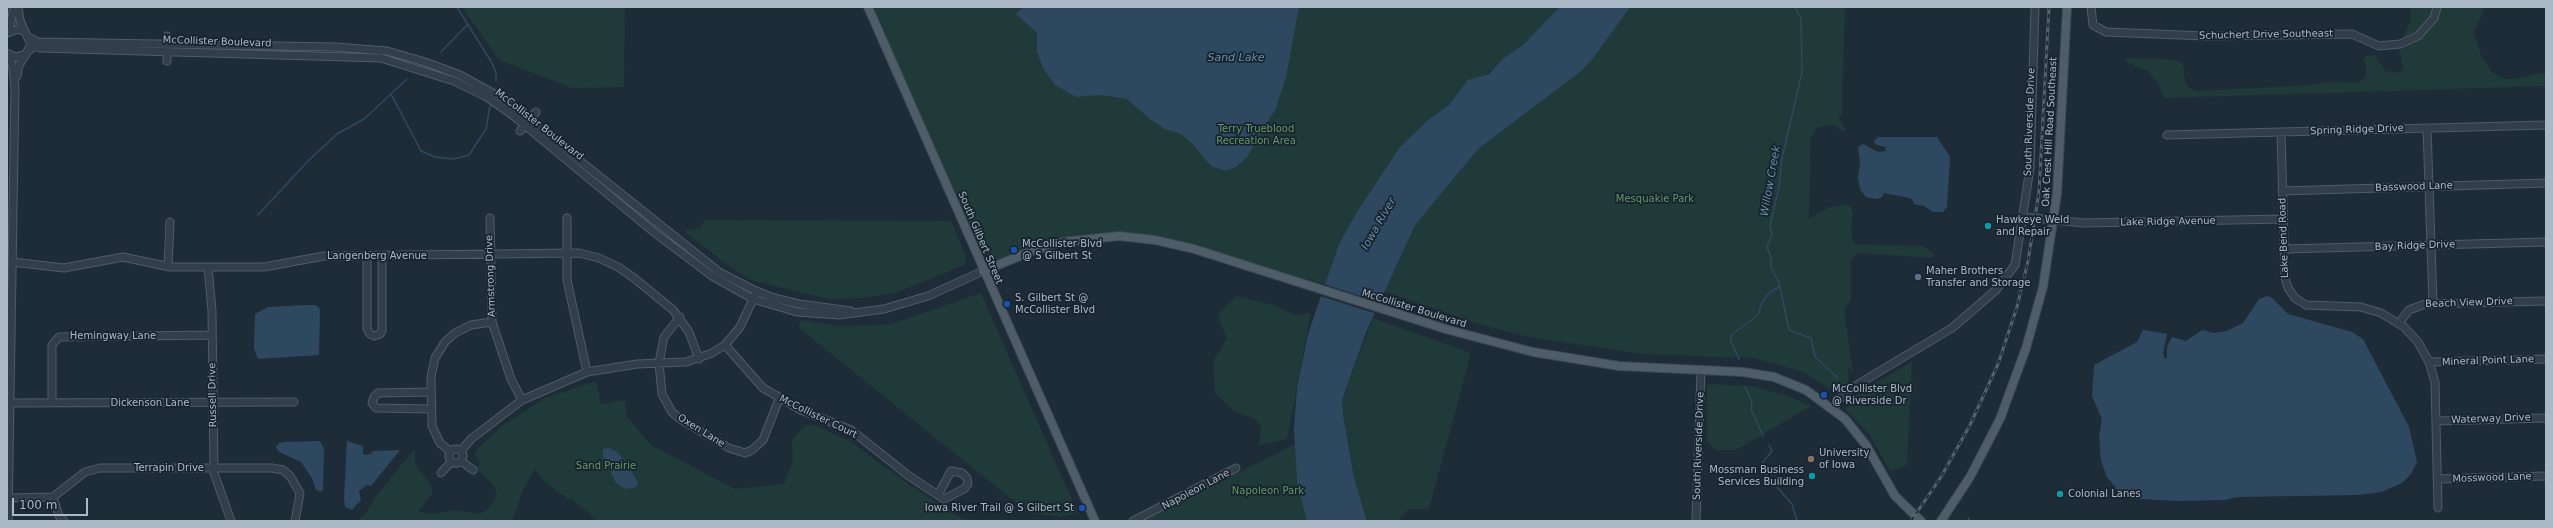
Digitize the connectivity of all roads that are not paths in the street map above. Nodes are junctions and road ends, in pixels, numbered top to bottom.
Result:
1 (14, 7) edge
2 (18, 7) edge
3 (868, 7) edge
4 (2035, 7) edge
5 (2067, 7) edge
6 (2091, 7) edge
7 (2437, 7) edge
8 (8, 32) edge
9 (28, 35) junction
10 (167, 36) dead end
11 (167, 47) junction
12 (28, 52) junction
13 (8, 54) edge
14 (167, 61) dead end
15 (15, 88) junction
16 (536, 112) dead end
17 (525, 125) junction
18 (2546, 125) edge
19 (2427, 128) junction
20 (2281, 132) junction
21 (2167, 135) dead end
22 (2546, 183) edge
23 (2429, 187) junction
24 (2282, 191) junction
25 (2024, 217) junction
26 (490, 218) dead end
27 (567, 218) dead end
28 (2283, 219) junction
29 (2054, 221) junction
30 (170, 222) dead end
31 (2546, 242) edge
32 (2431, 245) junction
33 (2284, 249) junction
34 (567, 253) junction
35 (489, 254) junction
36 (367, 256) junction
37 (382, 256) junction
38 (12, 262) junction
39 (168, 267) junction
40 (208, 267) junction
41 (983, 271) junction
42 (756, 291) junction
43 (753, 299) junction
44 (2546, 301) edge
45 (2433, 303) junction
46 (855, 312) junction
47 (680, 317) junction
48 (492, 322) junction
49 (2399, 323) junction
50 (9, 335) edge
51 (212, 335) junction
52 (724, 345) junction
53 (699, 359) junction
54 (2546, 359) edge
55 (2430, 362) junction
56 (659, 363) junction
57 (1701, 371) junction
58 (587, 372) junction
59 (431, 392) junction
60 (779, 399) junction
61 (522, 400) junction
62 (213, 402) junction
63 (294, 402) dead end
64 (9, 403) edge
65 (52, 403) junction
66 (431, 409) junction
67 (1834, 410) junction
68 (2546, 418) edge
69 (2436, 421) junction
70 (461, 450) junction
71 (450, 451) junction
72 (461, 461) junction
73 (451, 462) junction
74 (214, 468) junction
75 (1236, 468) dead end
76 (473, 470) dead end
77 (441, 473) dead end
78 (2546, 476) edge
79 (2437, 480) junction
80 (938, 494) junction
81 (53, 497) junction
82 (8, 498) junction
83 (2438, 508) dead end
84 (8, 521) edge
85 (64, 521) edge
86 (231, 521) edge
87 (295, 521) edge
88 (1095, 521) edge
89 (1133, 521) edge
90 (1696, 521) edge
91 (1921, 521) edge
92 (1941, 521) edge

1 - 8 street
2 - 9 street
3 - 41 main road, South Gilbert Street
4 - 25 street, South Riverside Drive
5 - 29 main road, Oak Crest Hill Road Southeast
6 - 7 street, Schuchert Drive Southeast
8 - 9 street, McCollister Boulevard
9 - 11 street, McCollister Boulevard
9 - 12 street
10 - 11 street
11 - 12 street, McCollister Boulevard
11 - 14 street
11 - 17 street, McCollister Boulevard
12 - 13 street
12 - 15 street
13 - 15 street
15 - 38 street
16 - 17 street
17 - 42 street, McCollister Boulevard
17 - 43 street, McCollister Boulevard
18 - 19 street, Spring Ridge Drive
19 - 20 street, Spring Ridge Drive
19 - 23 street
20 - 21 street, Spring Ridge Drive
20 - 24 street, Lake Bend Road
22 - 23 street, Basswood Lane
23 - 24 street, Basswood Lane
23 - 32 street
24 - 28 street, Lake Bend Road
25 - 29 street, Lake Ridge Avenue
25 - 67 street, South Riverside Drive
26 - 35 street, Armstrong Drive
27 - 34 street
28 - 29 street, Lake Ridge Avenue
28 - 33 street, Lake Bend Road
29 - 92 main road, Oak Crest Hill Road Southeast
30 - 39 street
31 - 32 street, Bay Ridge Drive
32 - 33 street, Bay Ridge Drive
32 - 45 street
33 - 49 street, Lake Bend Road
34 - 35 street, Langenberg Avenue
34 - 47 street, Langenberg Avenue
34 - 58 street
35 - 37 street, Langenberg Avenue
35 - 48 street, Armstrong Drive
36 - 37 street, Langenberg Avenue
36 - 37 street
36 - 40 street, Langenberg Avenue
38 - 39 street, Langenberg Avenue
38 - 50 street
39 - 40 street, Langenberg Avenue
40 - 51 street, Russell Drive
41 - 46 street, McCollister Boulevard
41 - 57 main road, McCollister Boulevard
41 - 88 main road, South Gilbert Street
42 - 43 street
42 - 46 street, McCollister Boulevard
43 - 46 street, McCollister Boulevard
43 - 52 street
44 - 45 street, Beach View Drive
45 - 49 street, Beach View Drive
47 - 53 street, Langenberg Avenue
47 - 56 street, Oxen Lane
48 - 59 street
48 - 61 street, Armstrong Drive
49 - 55 street, Lake Bend Road
50 - 64 street
51 - 62 street, Russell Drive
51 - 65 street, Hemingway Lane
52 - 53 street
52 - 60 street, McCollister Court
53 - 56 street
54 - 55 street, Mineral Point Lane
55 - 69 street, Lake Bend Road
56 - 58 street
56 - 60 street, Oxen Lane
57 - 67 main road, McCollister Boulevard
57 - 90 street, South Riverside Drive
58 - 61 street
59 - 66 street
59 - 66 street
60 - 80 street, McCollister Court
61 - 70 street
62 - 63 street, Dickenson Lane
62 - 65 street, Dickenson Lane
62 - 74 street, Russell Drive
64 - 65 street, Dickenson Lane
64 - 82 street
66 - 71 street
67 - 91 main road, McCollister Boulevard
68 - 69 street, Waterway Drive
69 - 79 street, Lake Bend Road
70 - 71 street
70 - 72 street
71 - 73 street
72 - 73 street
72 - 76 street
73 - 77 street
74 - 81 street, Terrapin Drive
74 - 86 street, Russell Drive
74 - 87 street, Terrapin Drive
75 - 89 street, Napoleon Lane
78 - 79 street, Mosswood Lane
79 - 83 street, Lake Bend Road
80 - 80 street
81 - 82 street
81 - 85 street
82 - 84 street

